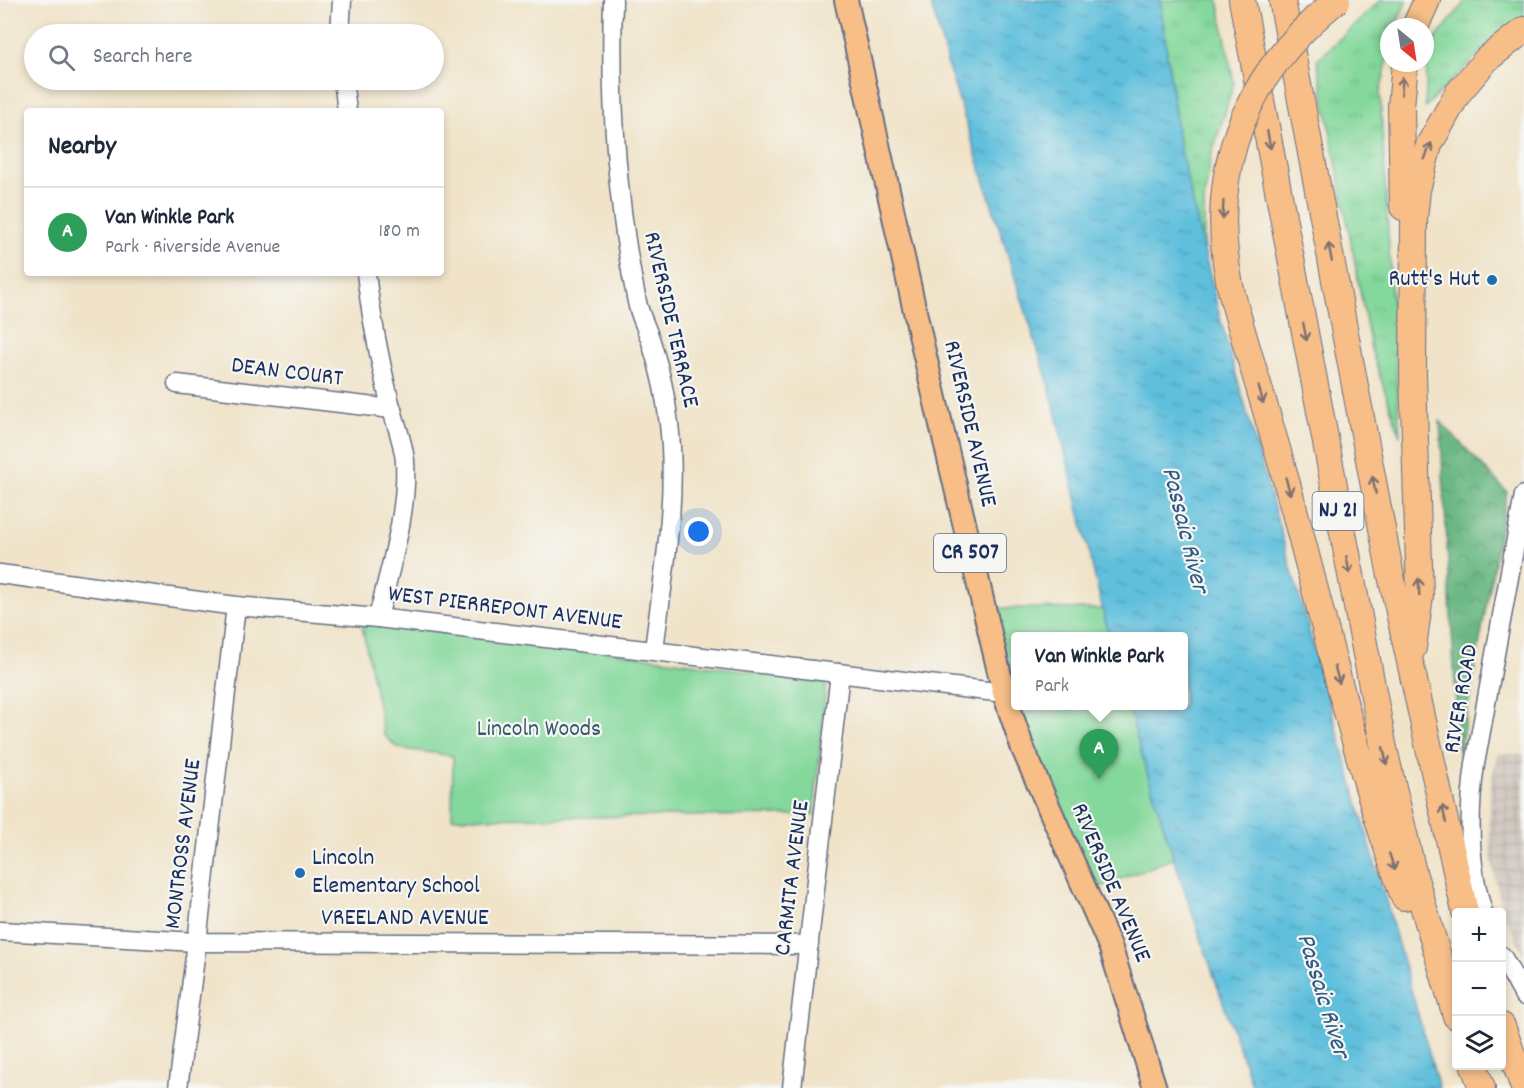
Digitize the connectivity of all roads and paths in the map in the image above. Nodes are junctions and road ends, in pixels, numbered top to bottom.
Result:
1 (342, 0) edge
2 (613, 0) edge
3 (846, 0) edge
4 (1242, 0) edge
5 (1282, 0) edge
6 (1337, 0) edge
7 (1427, 0) edge
8 (1419, 18) edge
9 (341, 24) edge
10 (1524, 30) edge
11 (1404, 72) edge
12 (344, 90) edge
13 (347, 108) edge
14 (366, 276) edge
15 (1413, 375) junction
16 (177, 384) dead end
17 (392, 409) junction
18 (1524, 497) edge
19 (0, 574) edge
20 (236, 606) junction
21 (378, 618) junction
22 (654, 650) junction
23 (1411, 666) junction
24 (840, 673) junction
25 (1004, 693) junction
26 (1464, 908) edge
27 (1482, 908) edge
28 (0, 932) edge
29 (197, 942) junction
30 (809, 945) junction
31 (1505, 962) edge
32 (1524, 996) edge
33 (1452, 1003) edge
34 (1453, 1016) edge
35 (1506, 1037) edge
36 (1476, 1070) edge
37 (178, 1088) edge
38 (792, 1088) edge
39 (1155, 1088) edge
40 (1482, 1088) edge
41 (1524, 1088) edge

1 - 9 street
2 - 22 street, RIVERSIDE TERRACE
3 - 25 main road, RIVERSIDE AVENUE / CR 507
4 -> 33 highway, NJ 21
23 -> 5 highway, NJ 21
6 -> 34 highway, bridge
7 - 8 highway
15 -> 10 highway
15 -> 11 highway
12 - 13 street
14 - 17 street
23 -> 15 highway
16 - 17 street, DEAN COURT
17 - 21 street
18 - 27 street, RIVER ROAD
19 - 20 street, WEST PIERREPONT AVENUE
20 - 21 street, WEST PIERREPONT AVENUE
20 - 29 street, MONTROSS AVENUE
21 - 22 street, WEST PIERREPONT AVENUE
22 - 24 street, WEST PIERREPONT AVENUE
26 -> 23 highway, NJ 21
24 - 25 street, WEST PIERREPONT AVENUE
24 - 30 street, CARMITA AVENUE
25 - 39 main road, RIVERSIDE AVENUE / CR 507
28 - 29 street, VREELAND AVENUE
29 - 30 street, VREELAND AVENUE
29 - 37 street, MONTROSS AVENUE
30 - 38 street, CARMITA AVENUE
31 - 32 street
35 - 41 highway
36 - 40 highway

